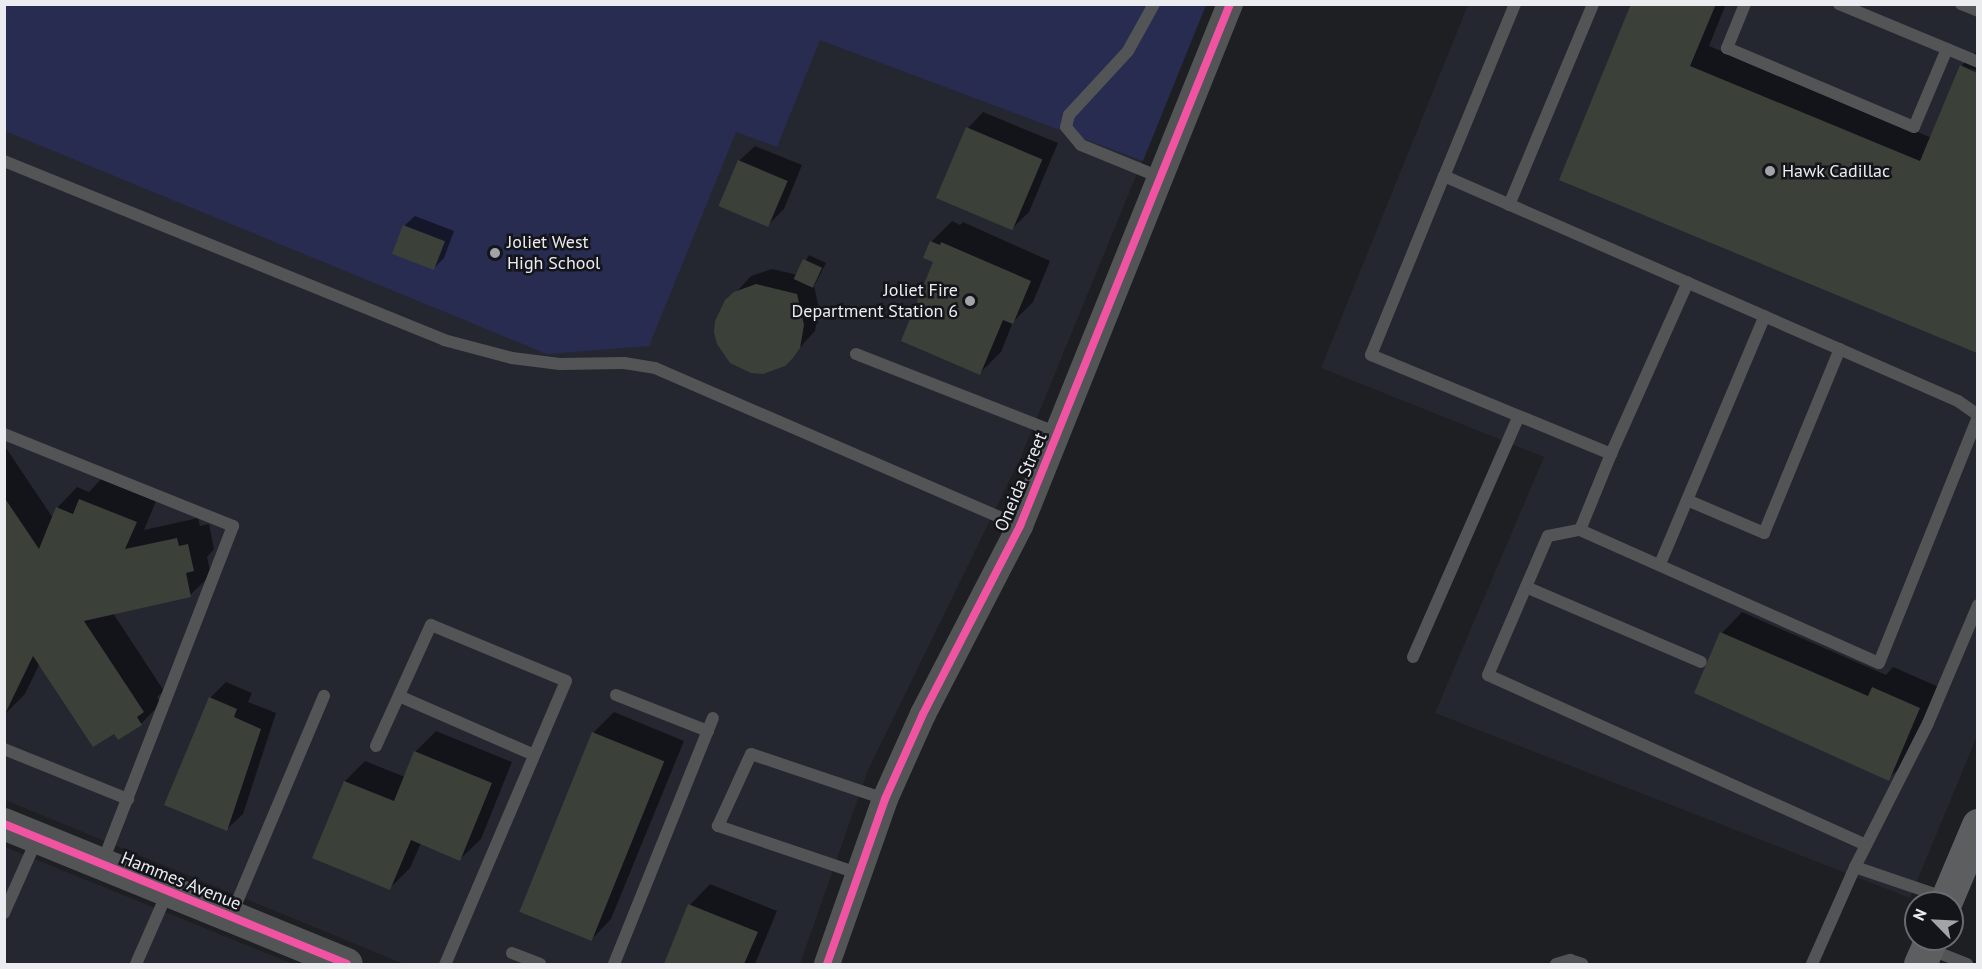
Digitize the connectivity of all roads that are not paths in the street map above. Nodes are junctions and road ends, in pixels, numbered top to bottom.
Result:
1 (1154, 4) edge
2 (1230, 4) edge
3 (1515, 4) edge
4 (1593, 4) edge
5 (1746, 4) edge
6 (1839, 4) edge
7 (1961, 4) edge
8 (1977, 11) edge
9 (1947, 49) junction
10 (1977, 62) edge
11 (4, 161) edge
12 (1444, 176) junction
13 (1162, 178) junction
14 (1509, 205) junction
15 (1688, 282) junction
16 (1765, 316) junction
17 (1840, 349) junction
18 (856, 354) dead end
19 (1977, 416) edge
20 (1518, 418) junction
21 (1058, 433) junction
22 (4, 434) edge
23 (1611, 454) junction
24 (1687, 500) junction
25 (1020, 526) junction
26 (1580, 530) junction
27 (1660, 564) junction
28 (1526, 587) junction
29 (1977, 605) edge
30 (1413, 657) dead end
31 (1701, 662) dead end
32 (616, 695) dead end
33 (324, 696) dead end
34 (399, 696) junction
35 (713, 718) dead end
36 (708, 731) junction
37 (376, 746) dead end
38 (4, 749) edge
39 (534, 755) junction
40 (128, 799) junction
41 (885, 799) junction
42 (4, 824) edge
43 (1977, 825) edge
44 (37, 838) junction
45 (1866, 845) junction
46 (101, 864) junction
47 (1855, 867) junction
48 (857, 873) junction
49 (168, 891) junction
50 (1919, 891) edge
51 (1950, 891) edge
52 (4, 913) edge
53 (230, 917) junction
54 (1929, 951) edge
55 (513, 953) dead end
56 (307, 957) edge
57 (136, 964) edge
58 (347, 964) edge
59 (445, 964) edge
60 (540, 964) edge
61 (614, 964) edge
62 (827, 964) edge
63 (1556, 964) edge
64 (1582, 964) edge
65 (1812, 964) edge
66 (1966, 964) edge

1 - 13 lane
2 - 13 street, Oneida Street
3 - 12 lane
4 - 14 lane
5 - 9 lane
6 - 9 lane
7 - 8 lane
9 - 10 lane
11 - 25 lane
12 - 14 lane
12 - 20 lane
13 - 21 street, Oneida Street
14 - 15 lane
15 - 16 lane
15 - 23 lane
16 - 17 lane
16 - 24 lane
17 - 19 lane
17 - 24 lane
18 - 21 lane
19 - 27 lane
20 - 23 lane
20 - 30 lane
21 - 25 street, Oneida Street
22 - 40 lane
23 - 26 lane
24 - 27 lane
25 - 41 street, Oneida Street
26 - 27 lane
26 - 28 lane
28 - 31 lane
28 - 45 lane
29 - 45 lane
32 - 36 lane
33 - 53 lane
34 - 37 lane
34 - 39 lane
34 - 39 lane
35 - 36 lane
36 - 61 lane
38 - 40 lane
39 - 59 lane
40 - 46 lane
41 - 48 street, Oneida Street
41 - 48 lane
42 - 44 street, Hammes Avenue
43 - 51 main road
44 - 46 street, Hammes Avenue
44 - 52 lane
45 - 47 lane
46 - 49 street, Hammes Avenue
47 - 50 lane
47 - 65 lane
48 - 62 street, Oneida Street
49 - 53 street, Hammes Avenue
49 - 57 lane
53 - 56 street, Hammes Avenue
54 - 66 lane
55 - 60 lane
56 - 58 street, Hammes Avenue
63 - 64 lane

